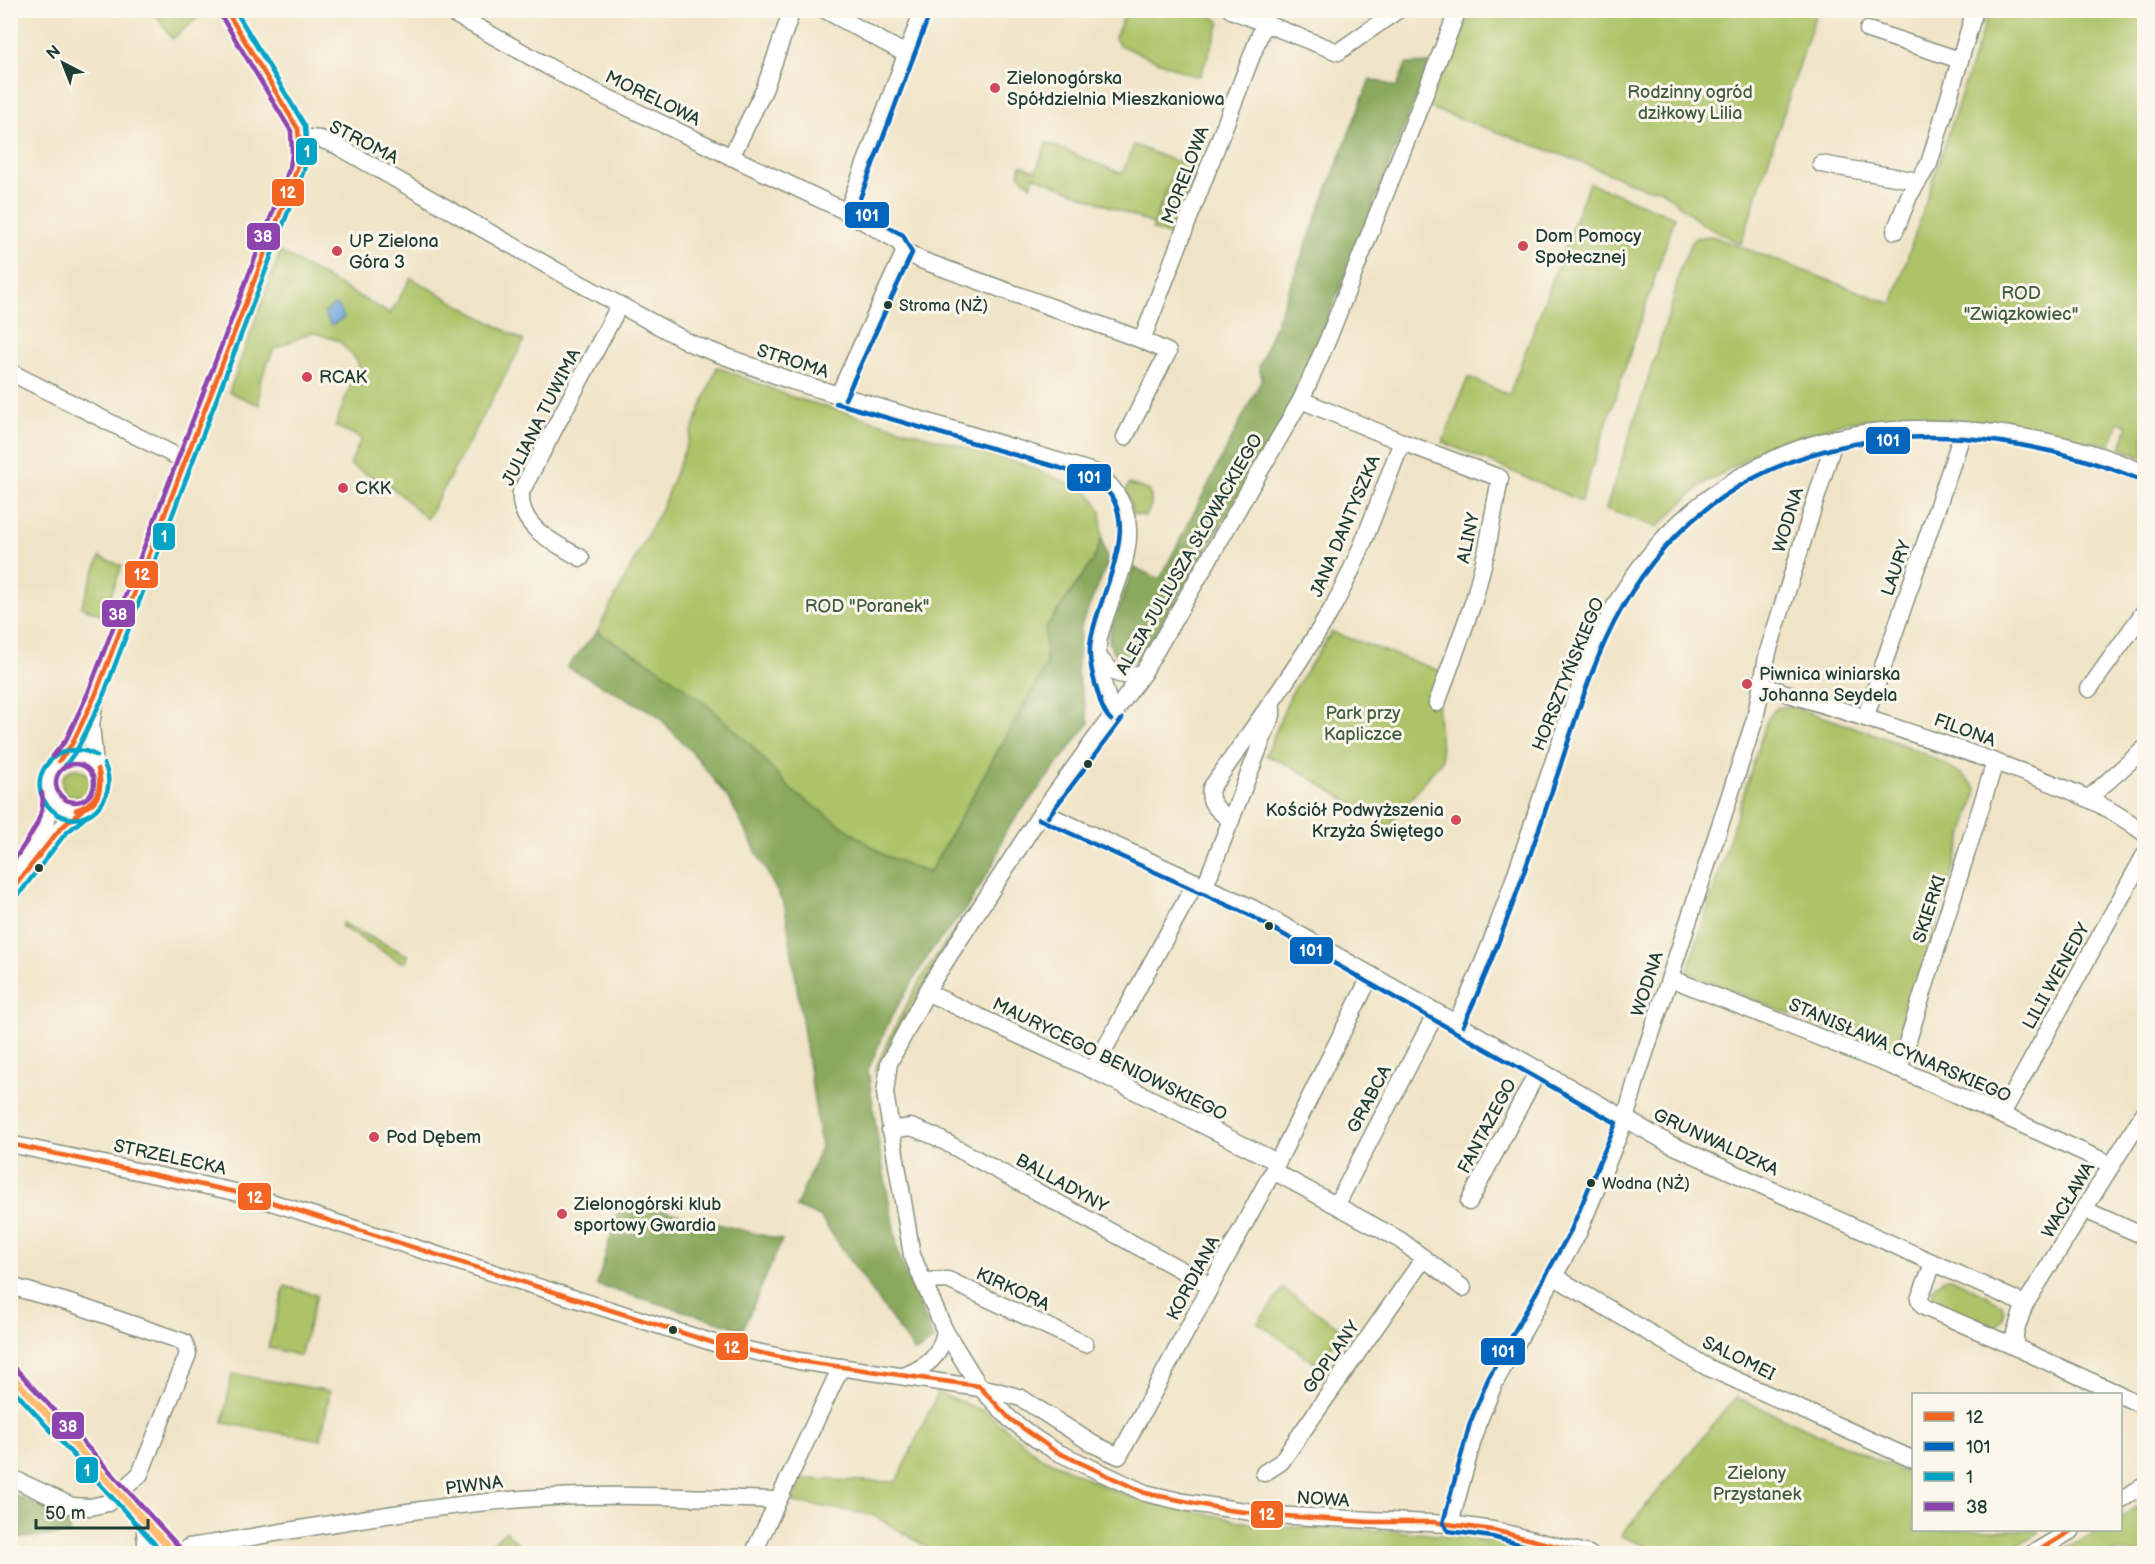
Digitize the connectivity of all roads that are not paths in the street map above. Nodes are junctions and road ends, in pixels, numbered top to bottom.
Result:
1 (226, 10) edge
2 (447, 10) edge
3 (792, 10) edge
4 (825, 10) edge
5 (923, 10) edge
6 (1231, 10) edge
7 (1398, 10) edge
8 (1458, 10) edge
9 (1975, 10) edge
10 (1264, 24) junction
11 (1868, 30) dead end
12 (906, 54) junction
13 (1960, 60) junction
14 (299, 136) junction
15 (731, 157) junction
16 (1821, 164) dead end
17 (1918, 181) junction
18 (847, 212) junction
19 (1895, 231) dead end
20 (905, 251) junction
21 (620, 306) junction
22 (1142, 340) junction
23 (10, 372) edge
24 (838, 396) junction
25 (1301, 400) junction
26 (1963, 432) junction
27 (1125, 437) dead end
28 (1835, 438) junction
29 (1402, 442) junction
30 (186, 461) junction
31 (2145, 473) edge
32 (581, 558) dead end
33 (2145, 612) edge
34 (1097, 654) junction
35 (1143, 673) junction
36 (1763, 686) junction
37 (2089, 689) dead end
38 (95, 696) junction
39 (1272, 702) junction
40 (1437, 703) dead end
41 (1116, 714) junction
42 (1866, 716) junction
43 (2145, 749) edge
44 (59, 761) junction
45 (1995, 762) junction
46 (95, 766) junction
47 (49, 792) junction
48 (2090, 797) junction
49 (82, 810) junction
50 (1042, 812) junction
51 (1231, 821) junction
52 (2145, 832) edge
53 (2145, 856) edge
54 (10, 881) edge
55 (1201, 884) junction
56 (10, 893) edge
57 (1371, 975) junction
58 (1670, 978) junction
59 (926, 992) junction
60 (1436, 1013) junction
61 (1456, 1023) junction
62 (1899, 1069) junction
63 (1093, 1070) junction
64 (1539, 1070) junction
65 (2145, 1113) edge
66 (2002, 1114) junction
67 (1625, 1120) junction
68 (891, 1130) junction
69 (10, 1144) edge
70 (2112, 1165) junction
71 (1275, 1166) junction
72 (1469, 1202) dead end
73 (1337, 1204) junction
74 (2085, 1210) junction
75 (2145, 1236) edge
76 (1424, 1258) junction
77 (1933, 1263) junction
78 (1555, 1277) junction
79 (923, 1281) junction
80 (10, 1286) edge
81 (1211, 1286) junction
82 (1463, 1288) dead end
83 (2024, 1306) junction
84 (945, 1331) junction
85 (1085, 1344) dead end
86 (2015, 1347) junction
87 (841, 1367) junction
88 (10, 1374) edge
89 (903, 1376) junction
90 (979, 1386) junction
91 (2116, 1393) edge
92 (2122, 1396) edge
93 (2145, 1406) edge
94 (1912, 1459) edge
95 (1264, 1473) dead end
96 (10, 1478) edge
97 (2145, 1486) edge
98 (119, 1493) junction
99 (2122, 1499) edge
100 (778, 1500) junction
101 (144, 1520) junction
102 (1450, 1524) junction
103 (2068, 1531) edge
104 (173, 1553) edge
105 (147, 1554) edge
106 (753, 1554) edge
107 (1590, 1554) edge
108 (2032, 1554) edge

1 - 14 street
2 - 15 street, MORELOWA
3 - 15 street
4 - 12 street
5 - 12 street
6 - 10 street
7 - 10 street
8 - 25 street, ALEJA JULIUSZA SŁOWACKIEGO
9 - 13 street
10 - 22 street, MORELOWA
11 - 13 street
12 - 18 street
13 - 17 street
14 - 21 street, STROMA
14 - 30 street
15 - 18 street, MORELOWA
16 - 17 street
17 - 19 street
18 - 20 street, MORELOWA
20 - 22 street, MORELOWA
20 - 24 street
21 - 24 street, STROMA
21 - 32 street, JULIANA TUWIMA
22 - 27 street, MORELOWA
23 - 30 street
24 - 34 street, STROMA
25 - 29 street, JANA DANTYSZKA
25 - 35 street, ALEJA JULIUSZA SŁOWACKIEGO
26 - 28 street, HORSZTYŃSKIEGO
26 - 31 street, HORSZTYŃSKIEGO
26 - 42 street, LAURY
28 - 36 street, WODNA
28 - 61 street, HORSZTYŃSKIEGO
29 - 39 street, JANA DANTYSZKA
29 - 40 street, ALINY
30 - 38 street
33 - 37 street
34 - 35 street
34 - 41 street, STROMA
35 - 41 street, ALEJA JULIUSZA SŁOWACKIEGO
36 - 42 street, FILONA
36 - 58 street, WODNA
38 - 44 street
38 - 46 street
39 - 51 street, JANA DANTYSZKA
39 - 51 street
41 - 50 street, ALEJA JULIUSZA SŁOWACKIEGO
42 - 45 street, FILONA
43 - 48 street
44 - 46 street
44 - 47 street
45 - 48 street, FILONA
45 - 62 street, SKIERKI
46 - 49 street
47 - 49 street
47 - 54 street
48 - 52 street, FILONA
49 - 56 street
50 - 55 street, GRUNWALDZKA
50 - 59 street, ALEJA JULIUSZA SŁOWACKIEGO
51 - 55 street, JANA DANTYSZKA
53 - 66 street, LILII WENEDY
55 - 57 street, GRUNWALDZKA
55 - 63 street, JANA DANTYSZKA
57 - 60 street, GRUNWALDZKA
57 - 71 street, KORDIANA
58 - 62 street, STANISŁAWA CYNARSKIEGO
58 - 67 street, WODNA
59 - 63 street, MAURYCEGO BENIOWSKIEGO
59 - 68 street, ALEJA JULIUSZA SŁOWACKIEGO
60 - 61 street, GRUNWALDZKA
60 - 73 street, GRABCA
61 - 64 street, GRUNWALDZKA
62 - 66 street, STANISŁAWA CYNARSKIEGO
63 - 71 street, MAURYCEGO BENIOWSKIEGO
64 - 67 street, GRUNWALDZKA
64 - 72 street, FANTAZEGO
65 - 70 street, WACŁAWA
66 - 70 street, STANISŁAWA CYNARSKIEGO
67 - 77 street, GRUNWALDZKA
67 - 78 street, WODNA
68 - 79 street, ALEJA JULIUSZA SŁOWACKIEGO
68 - 81 street, BALLADYNY
69 - 87 street, STRZELECKA
70 - 74 street, WACŁAWA
71 - 73 street, MAURYCEGO BENIOWSKIEGO
71 - 81 street, KORDIANA
73 - 76 street, MAURYCEGO BENIOWSKIEGO
74 - 75 street
74 - 83 street, WACŁAWA
76 - 82 street, MAURYCEGO BENIOWSKIEGO
76 - 95 street, GOPLANY
77 - 83 street, GRUNWALDZKA
77 - 86 street
78 - 94 street, SALOMEI
78 - 102 street, WODNA
79 - 84 street, ALEJA JULIUSZA SŁOWACKIEGO
79 - 85 street, KIRKORA
80 - 98 street
81 - 90 street, KORDIANA
83 - 86 street
84 - 89 street
84 - 90 street, ALEJA JULIUSZA SŁOWACKIEGO
86 - 91 street
87 - 89 street, STRZELECKA
87 - 100 street
88 - 98 main road
89 - 90 street, STRZELECKA
90 - 102 street, NOWA
92 - 93 street
96 - 98 street
97 - 99 street
98 - 101 main road
100 - 104 street, PIWNA
100 - 106 street
101 - 104 main road
101 - 105 street
102 - 107 street, NOWA
103 - 108 street

